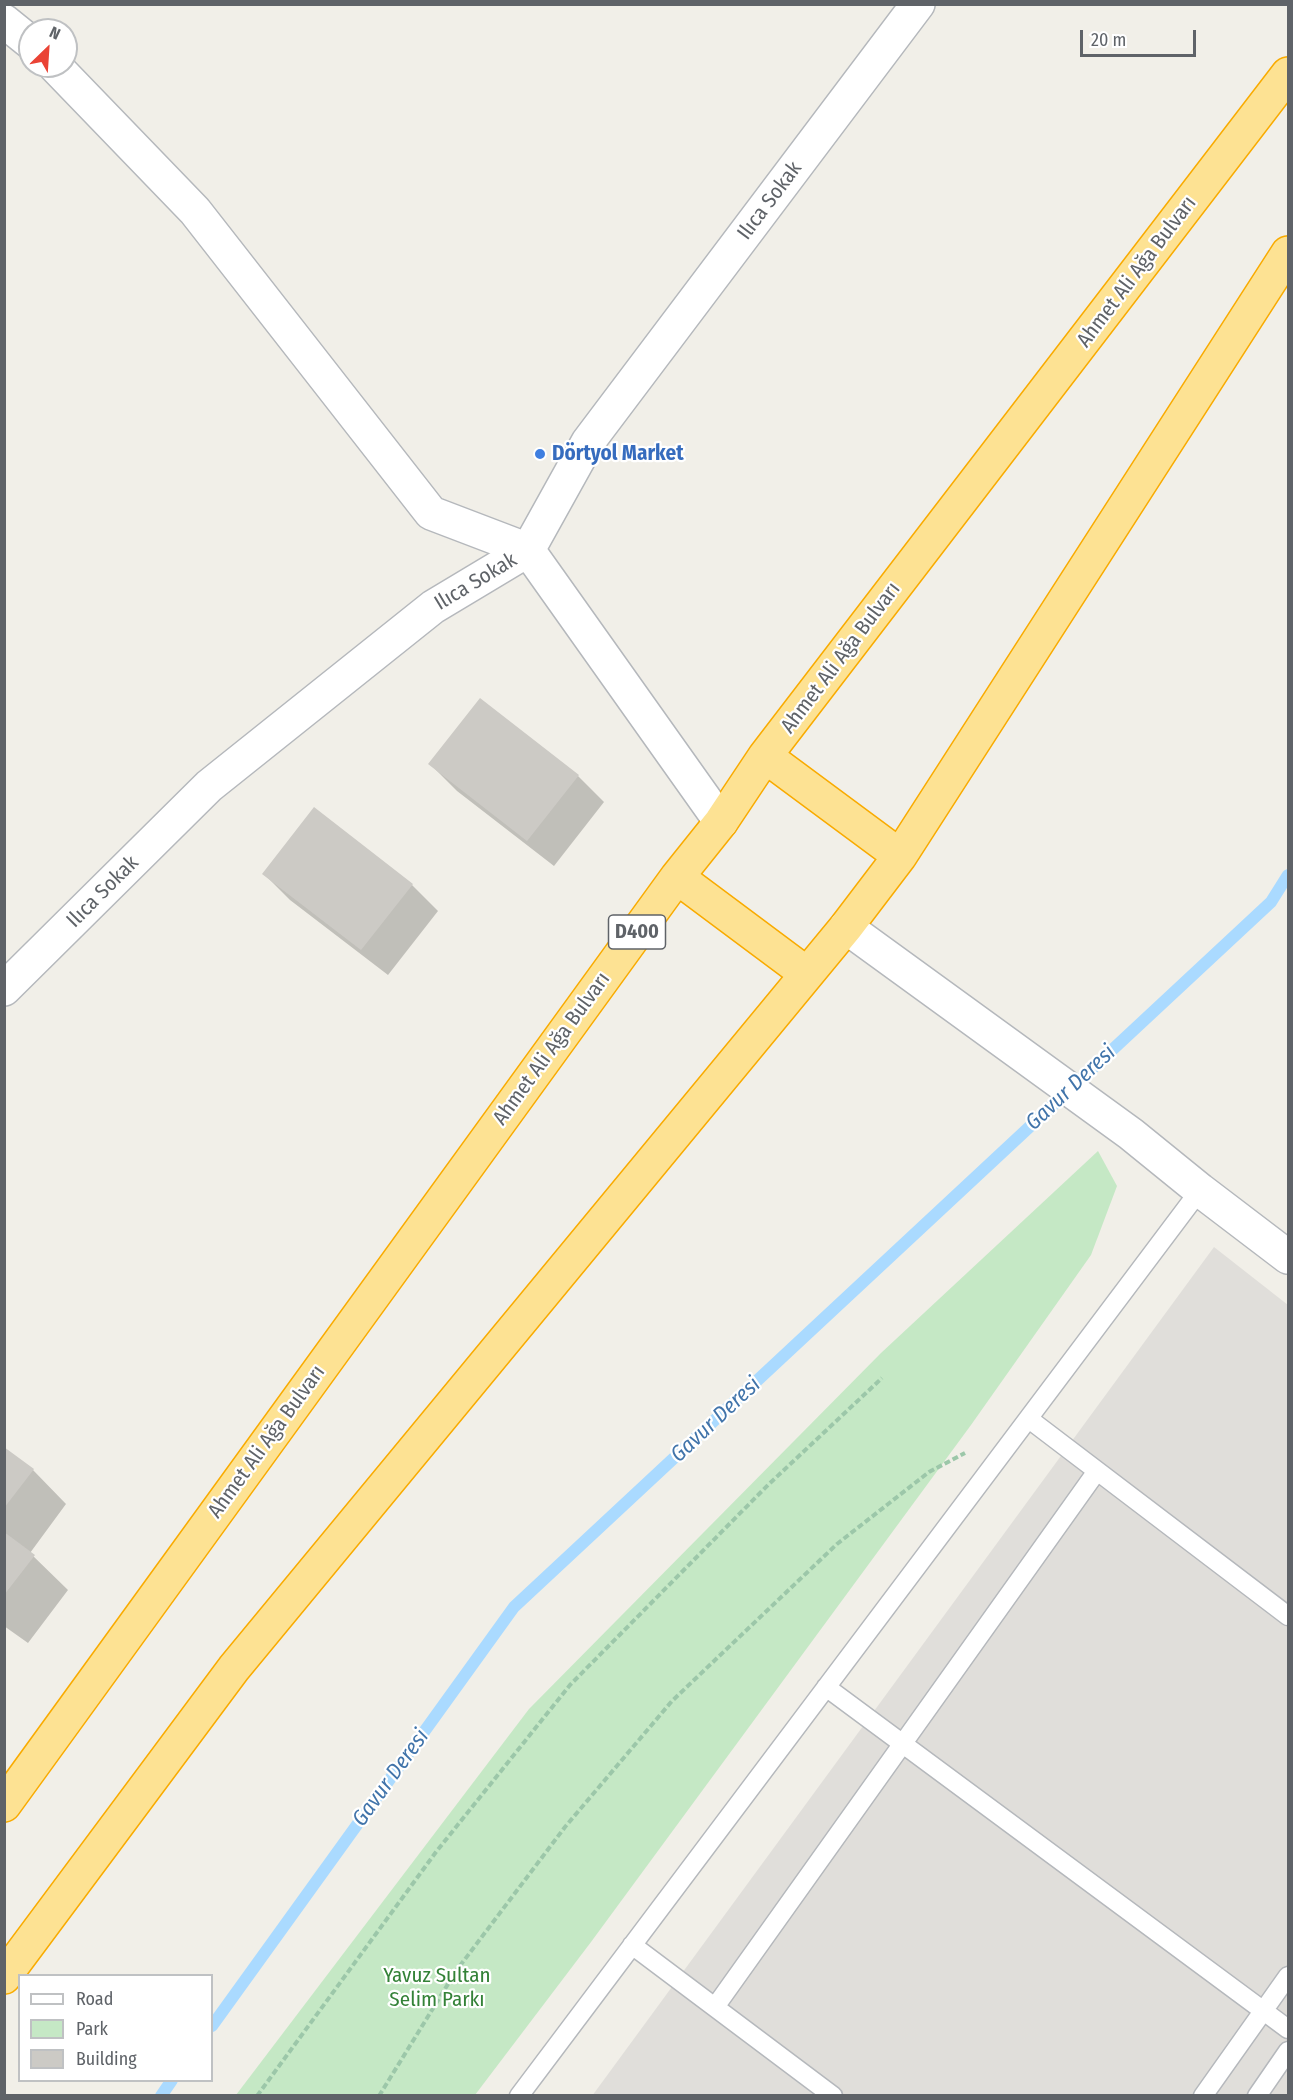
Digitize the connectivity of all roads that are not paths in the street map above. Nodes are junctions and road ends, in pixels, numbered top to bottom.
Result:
1 (918, 4) edge
2 (4, 21) edge
3 (18, 32) edge
4 (1288, 74) edge
5 (67, 78) edge
6 (1288, 253) edge
7 (528, 550) junction
8 (765, 756) junction
9 (721, 822) junction
10 (900, 856) junction
11 (676, 877) junction
12 (846, 927) junction
13 (807, 974) junction
14 (4, 989) edge
15 (1200, 1190) junction
16 (1288, 1257) edge
17 (1029, 1419) junction
18 (1096, 1471) junction
19 (1288, 1616) edge
20 (826, 1687) junction
21 (903, 1744) junction
22 (4, 1805) edge
23 (632, 1945) junction
24 (1288, 1976) edge
25 (4, 1977) edge
26 (715, 2007) junction
27 (1263, 2011) junction
28 (1288, 2029) edge
29 (1288, 2051) edge
30 (519, 2096) edge
31 (833, 2096) edge
32 (1203, 2096) edge
33 (1257, 2096) edge

1 - 7 street, Ilıca Sokak
2 - 3 street
4 - 8 highway, Ahmet Ali Ağa Bulvarı / D400
5 - 7 street
6 - 10 highway
7 - 9 street
7 - 14 street, Ilıca Sokak
8 - 9 highway, Ahmet Ali Ağa Bulvarı / D400
8 - 10 highway
9 - 11 highway, Ahmet Ali Ağa Bulvarı / D400
10 - 12 highway
11 - 13 highway
11 - 22 highway, Ahmet Ali Ağa Bulvarı / D400
12 - 13 highway
12 - 15 street
13 - 25 highway
15 - 16 street
15 - 17 lane
17 - 18 lane
17 - 20 lane
18 - 19 lane
18 - 21 lane
20 - 21 lane
20 - 23 lane
21 - 26 lane
21 - 27 lane
23 - 26 lane
23 - 30 lane
24 - 27 lane
26 - 31 lane
27 - 28 lane
27 - 32 lane
29 - 33 lane

